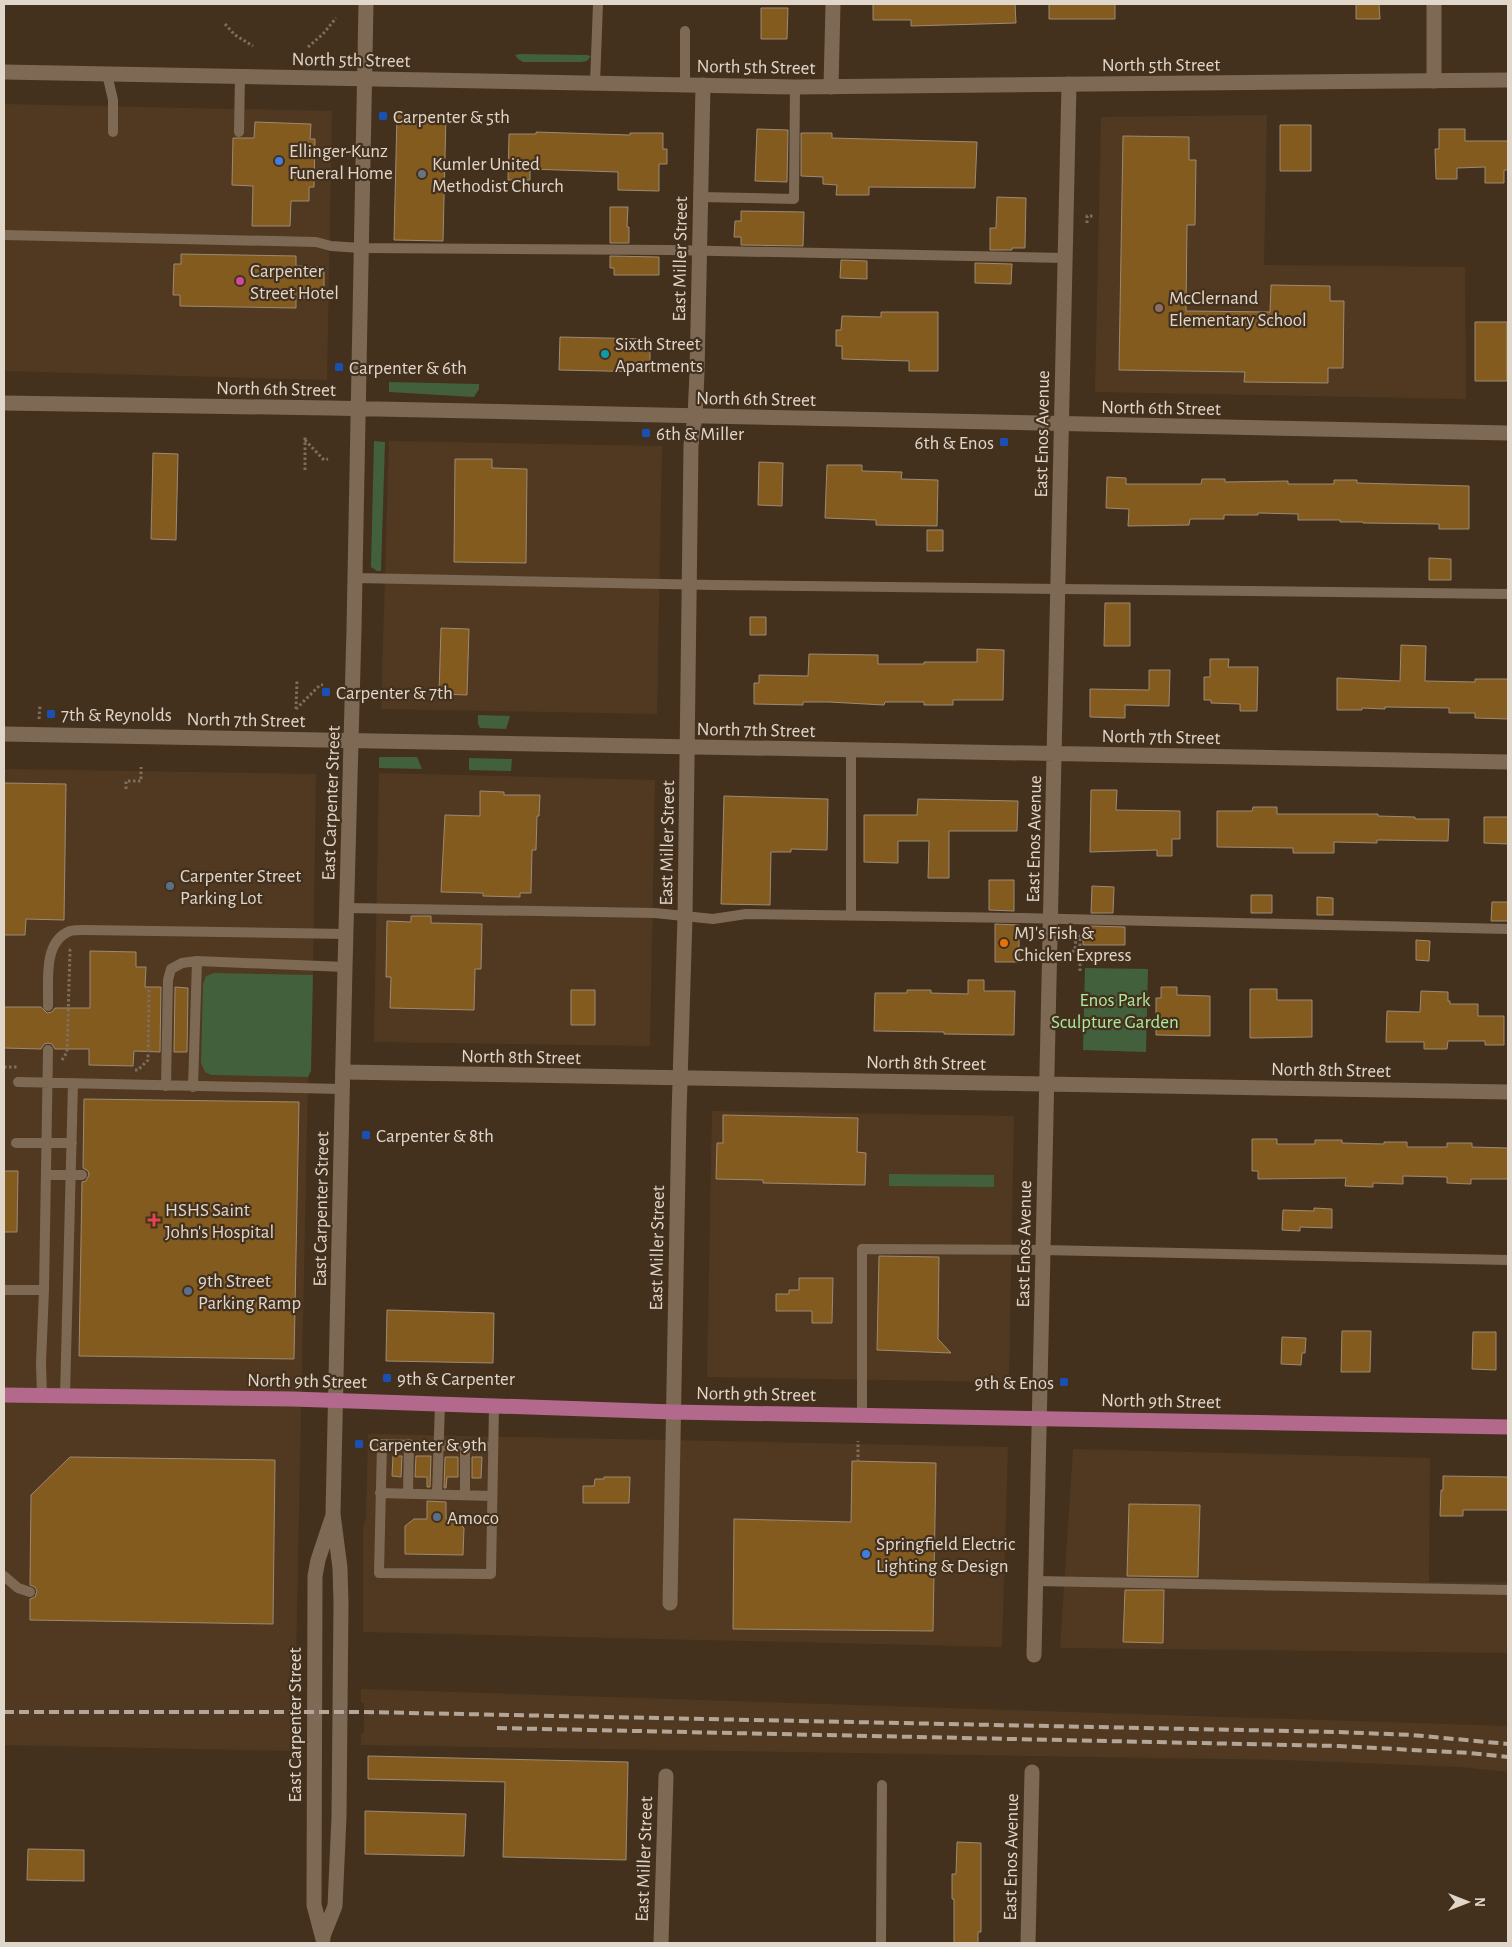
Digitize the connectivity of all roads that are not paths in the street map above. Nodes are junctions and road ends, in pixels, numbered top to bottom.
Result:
1 (366, 4) edge
2 (598, 4) edge
3 (833, 4) edge
4 (1434, 4) edge
5 (686, 31) dead end
6 (4, 72) edge
7 (107, 74) junction
8 (240, 76) junction
9 (365, 79) junction
10 (1508, 80) edge
11 (1434, 81) junction
12 (595, 83) junction
13 (685, 84) junction
14 (1069, 84) junction
15 (703, 85) junction
16 (795, 87) junction
17 (831, 87) junction
18 (113, 132) dead end
19 (239, 132) dead end
20 (700, 197) junction
21 (4, 235) edge
22 (361, 248) junction
23 (699, 250) junction
24 (1066, 258) junction
25 (4, 404) edge
26 (358, 409) junction
27 (695, 416) junction
28 (1061, 425) junction
29 (1508, 434) edge
30 (355, 578) junction
31 (688, 585) junction
32 (1058, 590) junction
33 (1508, 594) edge
34 (4, 734) edge
35 (351, 740) junction
36 (687, 748) junction
37 (852, 751) junction
38 (1054, 754) junction
39 (1508, 762) edge
40 (346, 908) junction
41 (852, 916) junction
42 (686, 917) junction
43 (1051, 919) junction
44 (1508, 929) edge
45 (346, 934) junction
46 (197, 961) junction
47 (345, 967) junction
48 (48, 1006) dead end
49 (48, 1050) dead end
50 (343, 1072) junction
51 (680, 1078) junction
52 (18, 1082) dead end
53 (73, 1083) junction
54 (1047, 1085) junction
55 (166, 1086) junction
56 (194, 1086) junction
57 (342, 1089) junction
58 (1508, 1092) edge
59 (16, 1142) dead end
60 (72, 1144) junction
61 (46, 1175) junction
62 (82, 1175) dead end
63 (1043, 1250) junction
64 (1508, 1260) edge
65 (4, 1290) edge
66 (44, 1290) junction
67 (4, 1395) edge
68 (42, 1396) junction
69 (65, 1396) junction
70 (336, 1401) junction
71 (440, 1404) junction
72 (494, 1406) junction
73 (673, 1412) junction
74 (862, 1415) junction
75 (1039, 1418) junction
76 (1508, 1427) edge
77 (409, 1444) junction
78 (438, 1446) junction
79 (465, 1446) junction
80 (493, 1448) junction
81 (380, 1493) junction
82 (408, 1493) junction
83 (437, 1494) junction
84 (464, 1495) junction
85 (492, 1496) junction
86 (333, 1514) junction
87 (4, 1576) edge
88 (1036, 1581) junction
89 (1508, 1590) edge
90 (30, 1592) dead end
91 (670, 1603) dead end
92 (1034, 1655) dead end
93 (1032, 1772) dead end
94 (666, 1776) dead end
95 (882, 1786) dead end
96 (323, 1940) edge
97 (661, 1943) edge
98 (881, 1943) edge
99 (1028, 1943) edge

1 - 9 street, East Carpenter Street
2 - 12 lane
3 - 17 street
4 - 11 street
5 - 13 lane
6 - 7 street, North 5th Street
7 - 8 street, North 5th Street
7 - 18 lane
8 - 9 street, North 5th Street
8 - 19 lane
9 - 12 street, North 5th Street
9 - 22 street, East Carpenter Street
10 - 11 street, North 5th Street
11 - 14 street, North 5th Street
12 - 13 street, North 5th Street
13 - 15 street, North 5th Street
14 - 17 street, North 5th Street
14 - 24 street, East Enos Avenue
15 - 16 street, North 5th Street
15 - 20 street, East Miller Street
16 - 17 street, North 5th Street
16 - 20 lane
20 - 23 street, East Miller Street
21 - 22 lane
22 - 23 lane
22 - 26 street, East Carpenter Street
23 - 24 lane
23 - 27 street, East Miller Street
24 - 28 street, East Enos Avenue
25 - 26 street, North 6th Street
26 - 27 street, North 6th Street
26 - 30 street, East Carpenter Street
27 - 28 street, North 6th Street
27 - 31 street, East Miller Street
28 - 29 street, North 6th Street
28 - 32 street, East Enos Avenue
30 - 31 lane
30 - 35 street, East Carpenter Street
31 - 32 lane
31 - 36 street, East Miller Street
32 - 33 lane
32 - 38 street, East Enos Avenue
34 - 35 street, North 7th Street
35 - 36 street, North 7th Street
35 - 40 street, East Carpenter Street
36 - 37 street, North 7th Street
36 - 42 street, East Miller Street
37 - 38 street, North 7th Street
37 - 41 lane
38 - 39 street, North 7th Street
38 - 43 street, East Enos Avenue
40 - 42 lane
40 - 45 street, East Carpenter Street
41 - 42 lane
41 - 43 lane
42 - 51 street, East Miller Street
43 - 44 lane
43 - 54 street, East Enos Avenue
45 - 47 street, East Carpenter Street
45 - 48 lane
46 - 47 lane
46 - 55 lane
46 - 56 lane
47 - 50 street, East Carpenter Street
49 - 61 lane
50 - 51 street, North 8th Street
50 - 57 street, East Carpenter Street
51 - 54 street, North 8th Street
51 - 73 street, East Miller Street
52 - 53 lane
53 - 55 lane
53 - 60 lane
54 - 58 street, North 8th Street
54 - 63 street, East Enos Avenue
55 - 56 lane
56 - 57 lane
57 - 70 street, East Carpenter Street
59 - 60 lane
60 - 69 lane
61 - 62 lane
61 - 66 lane
63 - 64 lane
63 - 74 lane
63 - 75 street, East Enos Avenue
65 - 66 lane
66 - 68 lane
67 - 68 main road, North 9th Street
68 - 69 main road, North 9th Street
69 - 70 main road, North 9th Street
70 - 71 main road, North 9th Street
70 - 86 street, East Carpenter Street
71 - 72 main road, North 9th Street
71 - 78 lane
72 - 73 main road, North 9th Street
72 - 80 lane
73 - 74 main road, North 9th Street
73 - 91 street, East Miller Street
74 - 75 main road, North 9th Street
75 - 76 main road, North 9th Street
75 - 88 street, East Enos Avenue
77 - 78 lane
77 - 81 lane
77 - 82 lane
78 - 79 lane
78 - 83 lane
79 - 80 lane
79 - 84 lane
80 - 85 lane
81 - 82 lane
81 - 85 lane
82 - 83 lane
83 - 84 lane
84 - 85 lane
86 - 96 street, East Carpenter Street
86 - 96 street, East Carpenter Street
87 - 90 lane
88 - 89 lane
88 - 92 street, East Enos Avenue
93 - 99 street, East Enos Avenue
94 - 97 street, East Miller Street
95 - 98 lane

